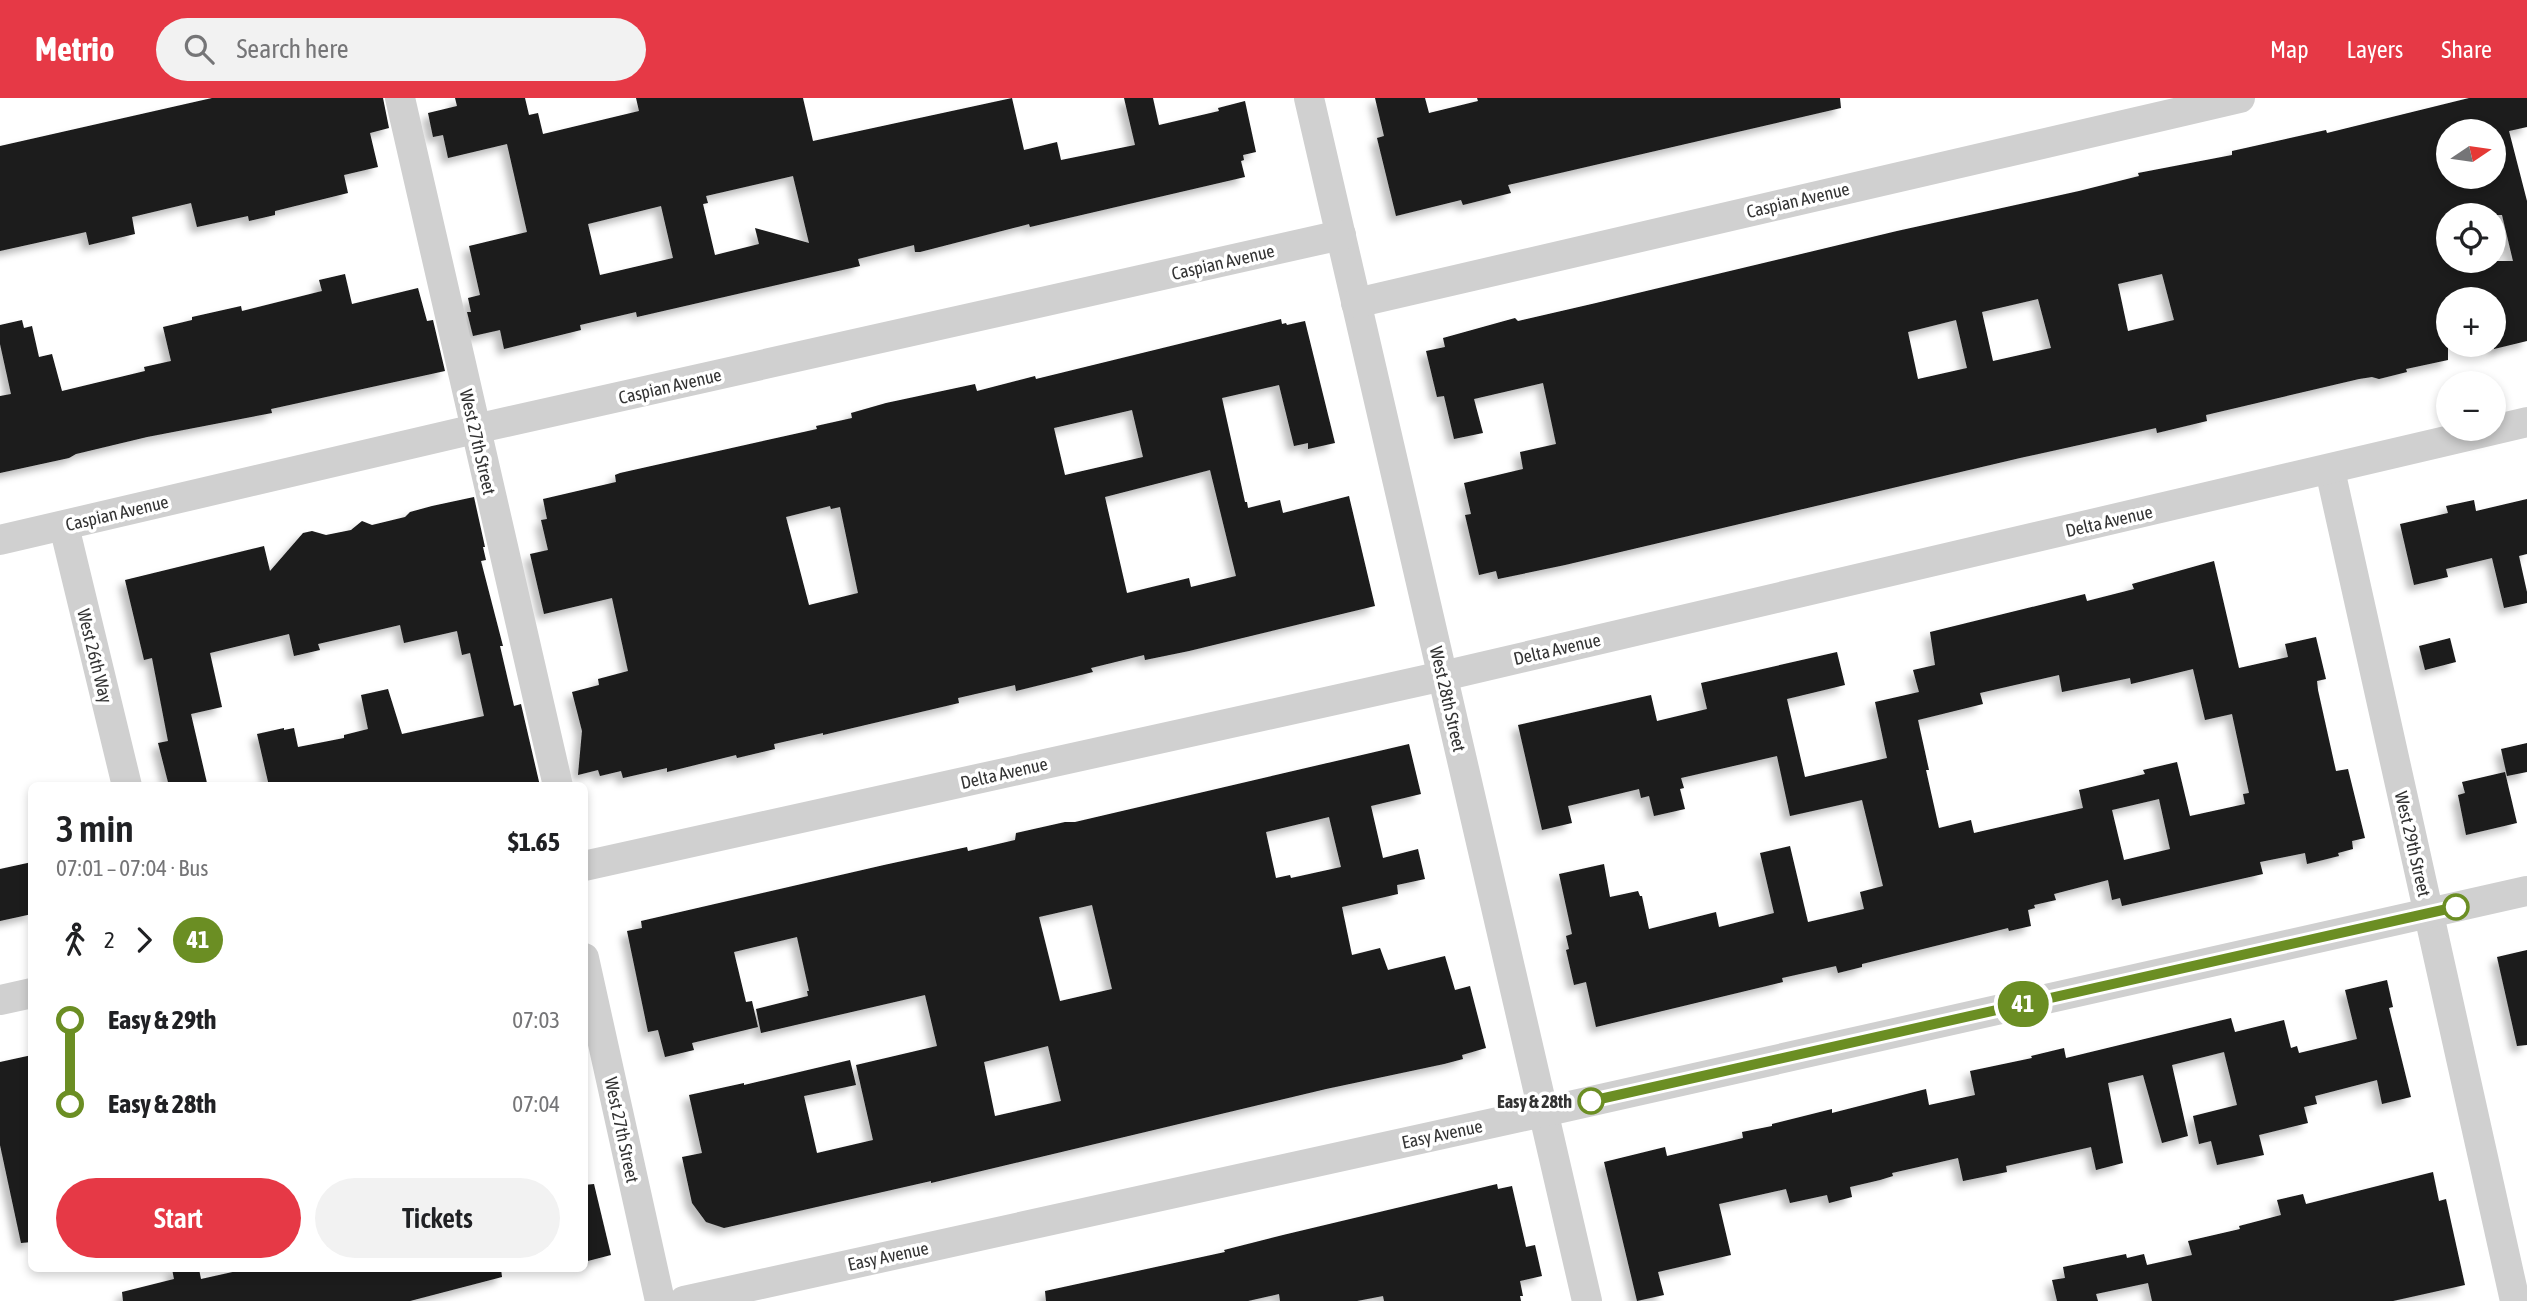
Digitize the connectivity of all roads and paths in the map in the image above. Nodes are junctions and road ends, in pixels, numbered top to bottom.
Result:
1 (400, 98) edge
2 (1309, 98) edge
3 (2240, 98) edge
4 (1340, 235) junction
5 (1356, 303) junction
6 (2527, 422) edge
7 (475, 429) junction
8 (2330, 470) junction
9 (64, 526) junction
10 (0, 540) edge
11 (1443, 676) junction
12 (126, 782) edge
13 (557, 782) edge
14 (588, 865) edge
15 (2527, 891) edge
16 (2429, 913) junction
17 (588, 976) edge
18 (28, 994) edge
19 (0, 1000) edge
20 (1544, 1112) junction
21 (660, 1301) edge
22 (684, 1301) edge
23 (1587, 1301) edge
24 (2515, 1301) edge

1 - 7 street, West 27th Street
2 - 4 street, West 28th Street
3 - 5 street, Caspian Avenue
4 - 5 street, West 28th Street
4 - 7 street, Caspian Avenue
5 - 11 street, West 28th Street
6 - 8 street, Delta Avenue
7 - 9 street, Caspian Avenue
7 - 13 street, West 27th Street
8 - 11 street, Delta Avenue
8 - 16 street, West 29th Street
9 - 10 street, Caspian Avenue
9 - 12 street, West 26th Way
11 - 14 street, Delta Avenue
11 - 20 street, West 28th Street
15 - 16 street, Easy Avenue
16 - 20 street, Easy Avenue
16 - 24 street, West 29th Street
17 - 21 street, West 27th Street
18 - 19 street
20 - 22 street, Easy Avenue
20 - 23 street, West 28th Street

